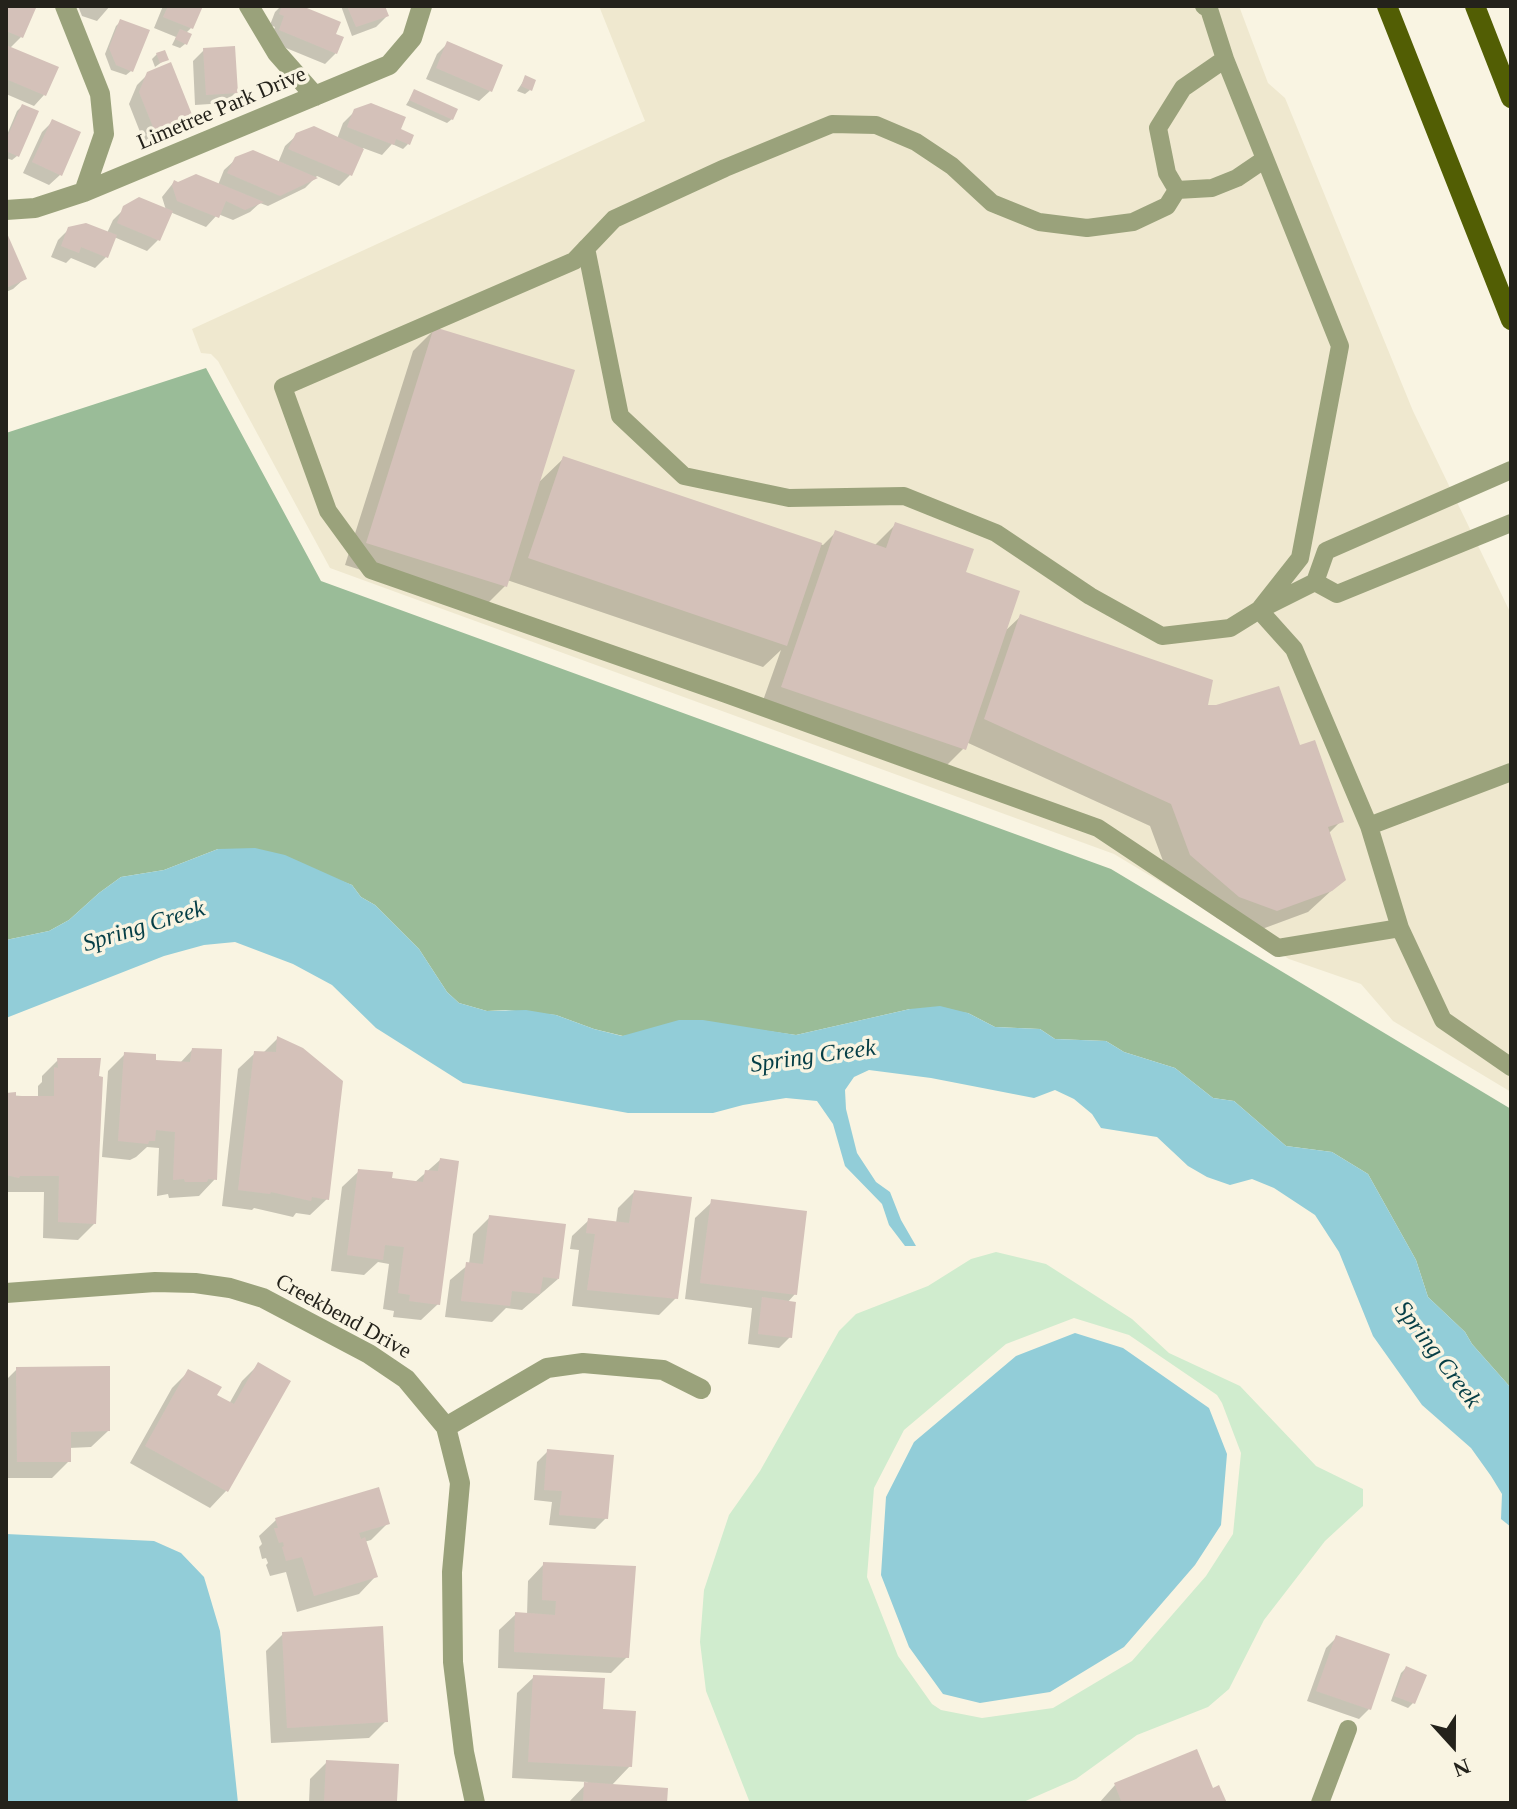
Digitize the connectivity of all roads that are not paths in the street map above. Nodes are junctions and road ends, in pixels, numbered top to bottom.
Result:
1 (65, 6) edge
2 (249, 6) edge
3 (422, 6) edge
4 (1204, 6) edge
5 (1387, 6) edge
6 (1475, 6) edge
7 (1225, 59) junction
8 (315, 96) junction
9 (1511, 98) edge
10 (1265, 159) junction
11 (1177, 190) junction
12 (84, 192) junction
13 (6, 210) edge
14 (586, 248) junction
15 (1511, 320) edge
16 (1511, 470) edge
17 (1511, 523) edge
18 (1315, 582) junction
19 (1259, 610) junction
20 (1511, 772) edge
21 (1369, 826) junction
22 (1400, 928) junction
23 (1511, 1067) edge
24 (6, 1293) edge
25 (701, 1389) dead end
26 (446, 1427) junction
27 (1348, 1729) dead end
28 (475, 1803) edge
29 (1320, 1803) edge

1 - 12 street
2 - 8 street
3 - 8 street, Limetree Park Drive
4 - 7 lane
5 - 15 main road
6 - 9 main road
7 - 10 lane
7 - 11 lane
8 - 12 street, Limetree Park Drive
10 - 11 lane
10 - 19 lane
11 - 14 lane
12 - 13 street, Limetree Park Drive
14 - 19 lane
14 - 22 lane
16 - 18 lane
17 - 18 lane
18 - 19 lane
19 - 21 lane
20 - 21 lane
21 - 22 lane
22 - 23 lane
24 - 26 street, Creekbend Drive
25 - 26 street
26 - 28 street, Creekbend Drive
27 - 29 lane

